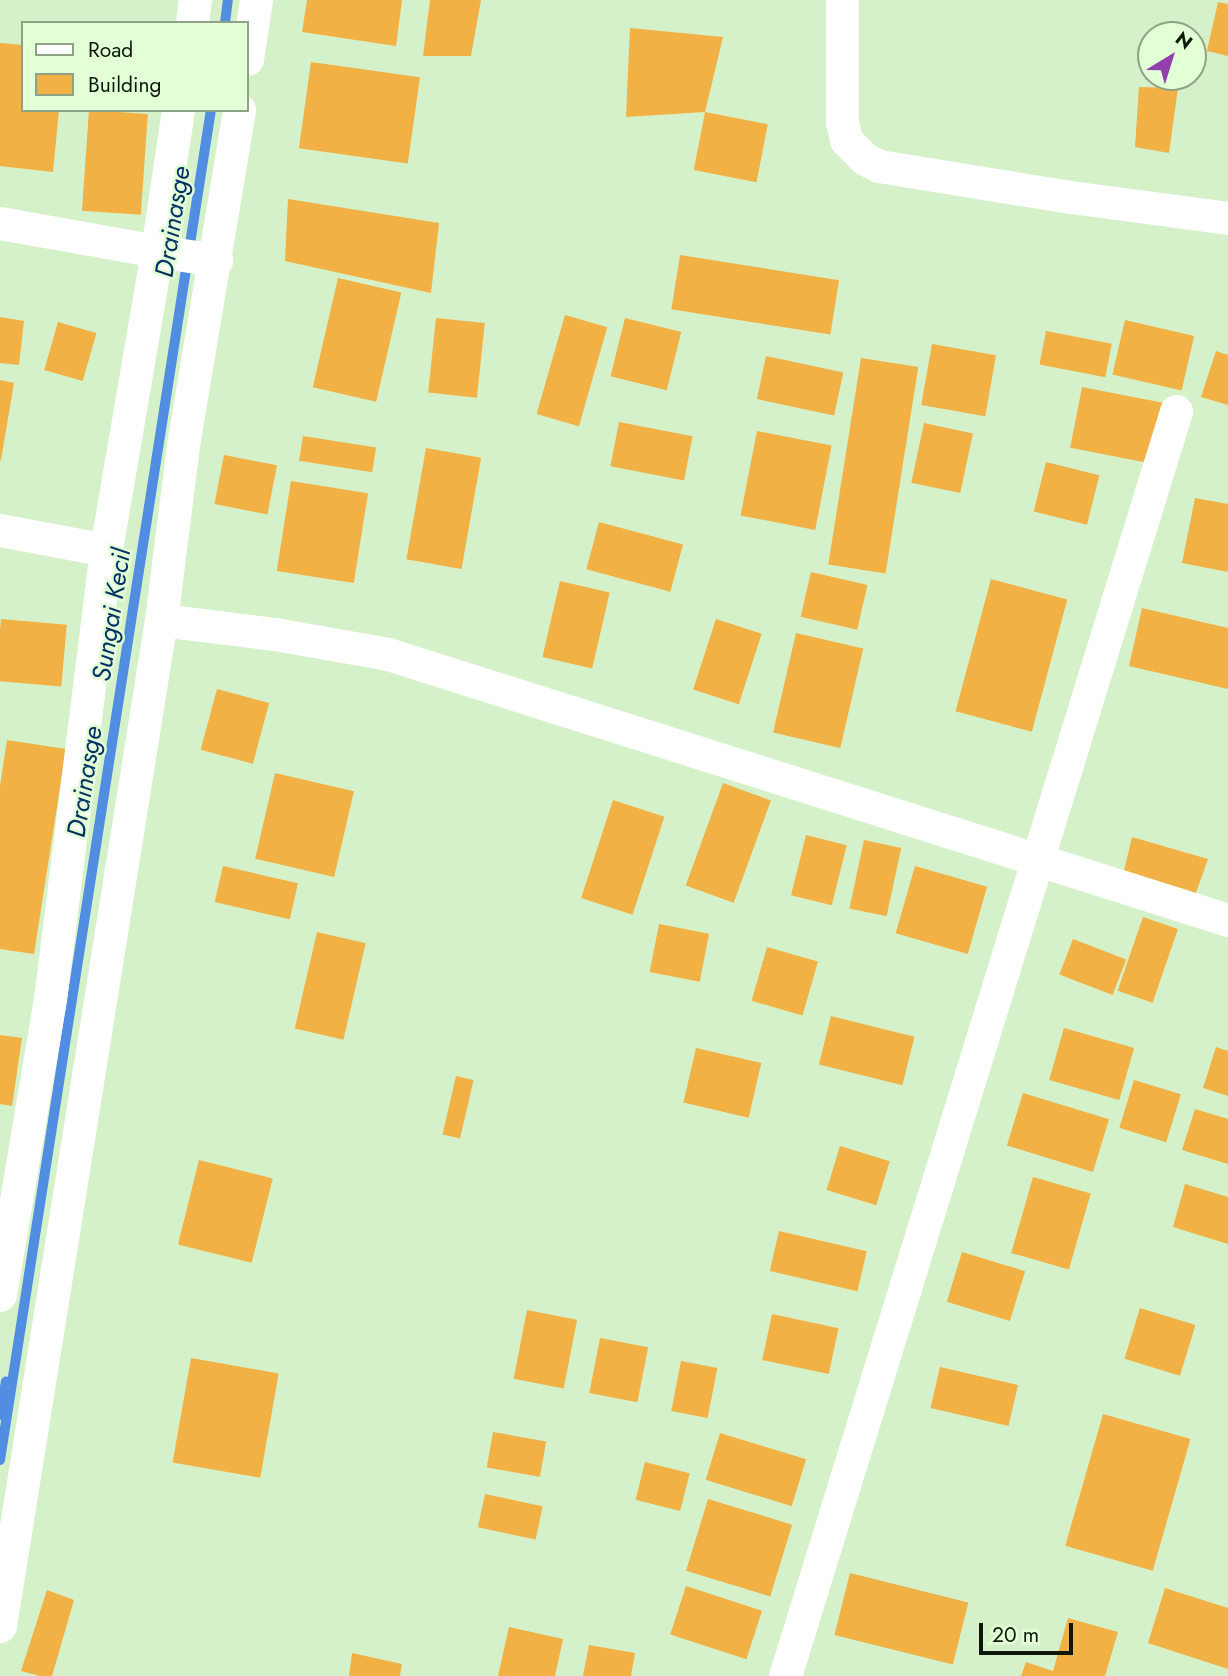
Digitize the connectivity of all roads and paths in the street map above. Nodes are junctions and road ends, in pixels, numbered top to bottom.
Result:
1 (195, 0) edge
2 (256, 0) edge
3 (842, 0) edge
4 (192, 21) edge
5 (248, 52) edge
6 (178, 112) edge
7 (239, 112) edge
8 (1228, 218) edge
9 (0, 223) edge
10 (163, 251) junction
11 (209, 259) junction
12 (1176, 411) dead end
13 (0, 530) edge
14 (106, 550) junction
15 (161, 620) junction
16 (1039, 860) junction
17 (1228, 920) edge
18 (0, 1295) edge
19 (0, 1626) edge
20 (785, 1676) edge

1 - 4 street
2 - 5 street
3 - 8 street
6 - 10 street
7 - 11 street
9 - 10 street
10 - 11 street
10 - 14 street
11 - 15 street
12 - 16 street
13 - 14 street
14 - 18 street
15 - 16 street
15 - 19 street
16 - 17 street
16 - 20 street

